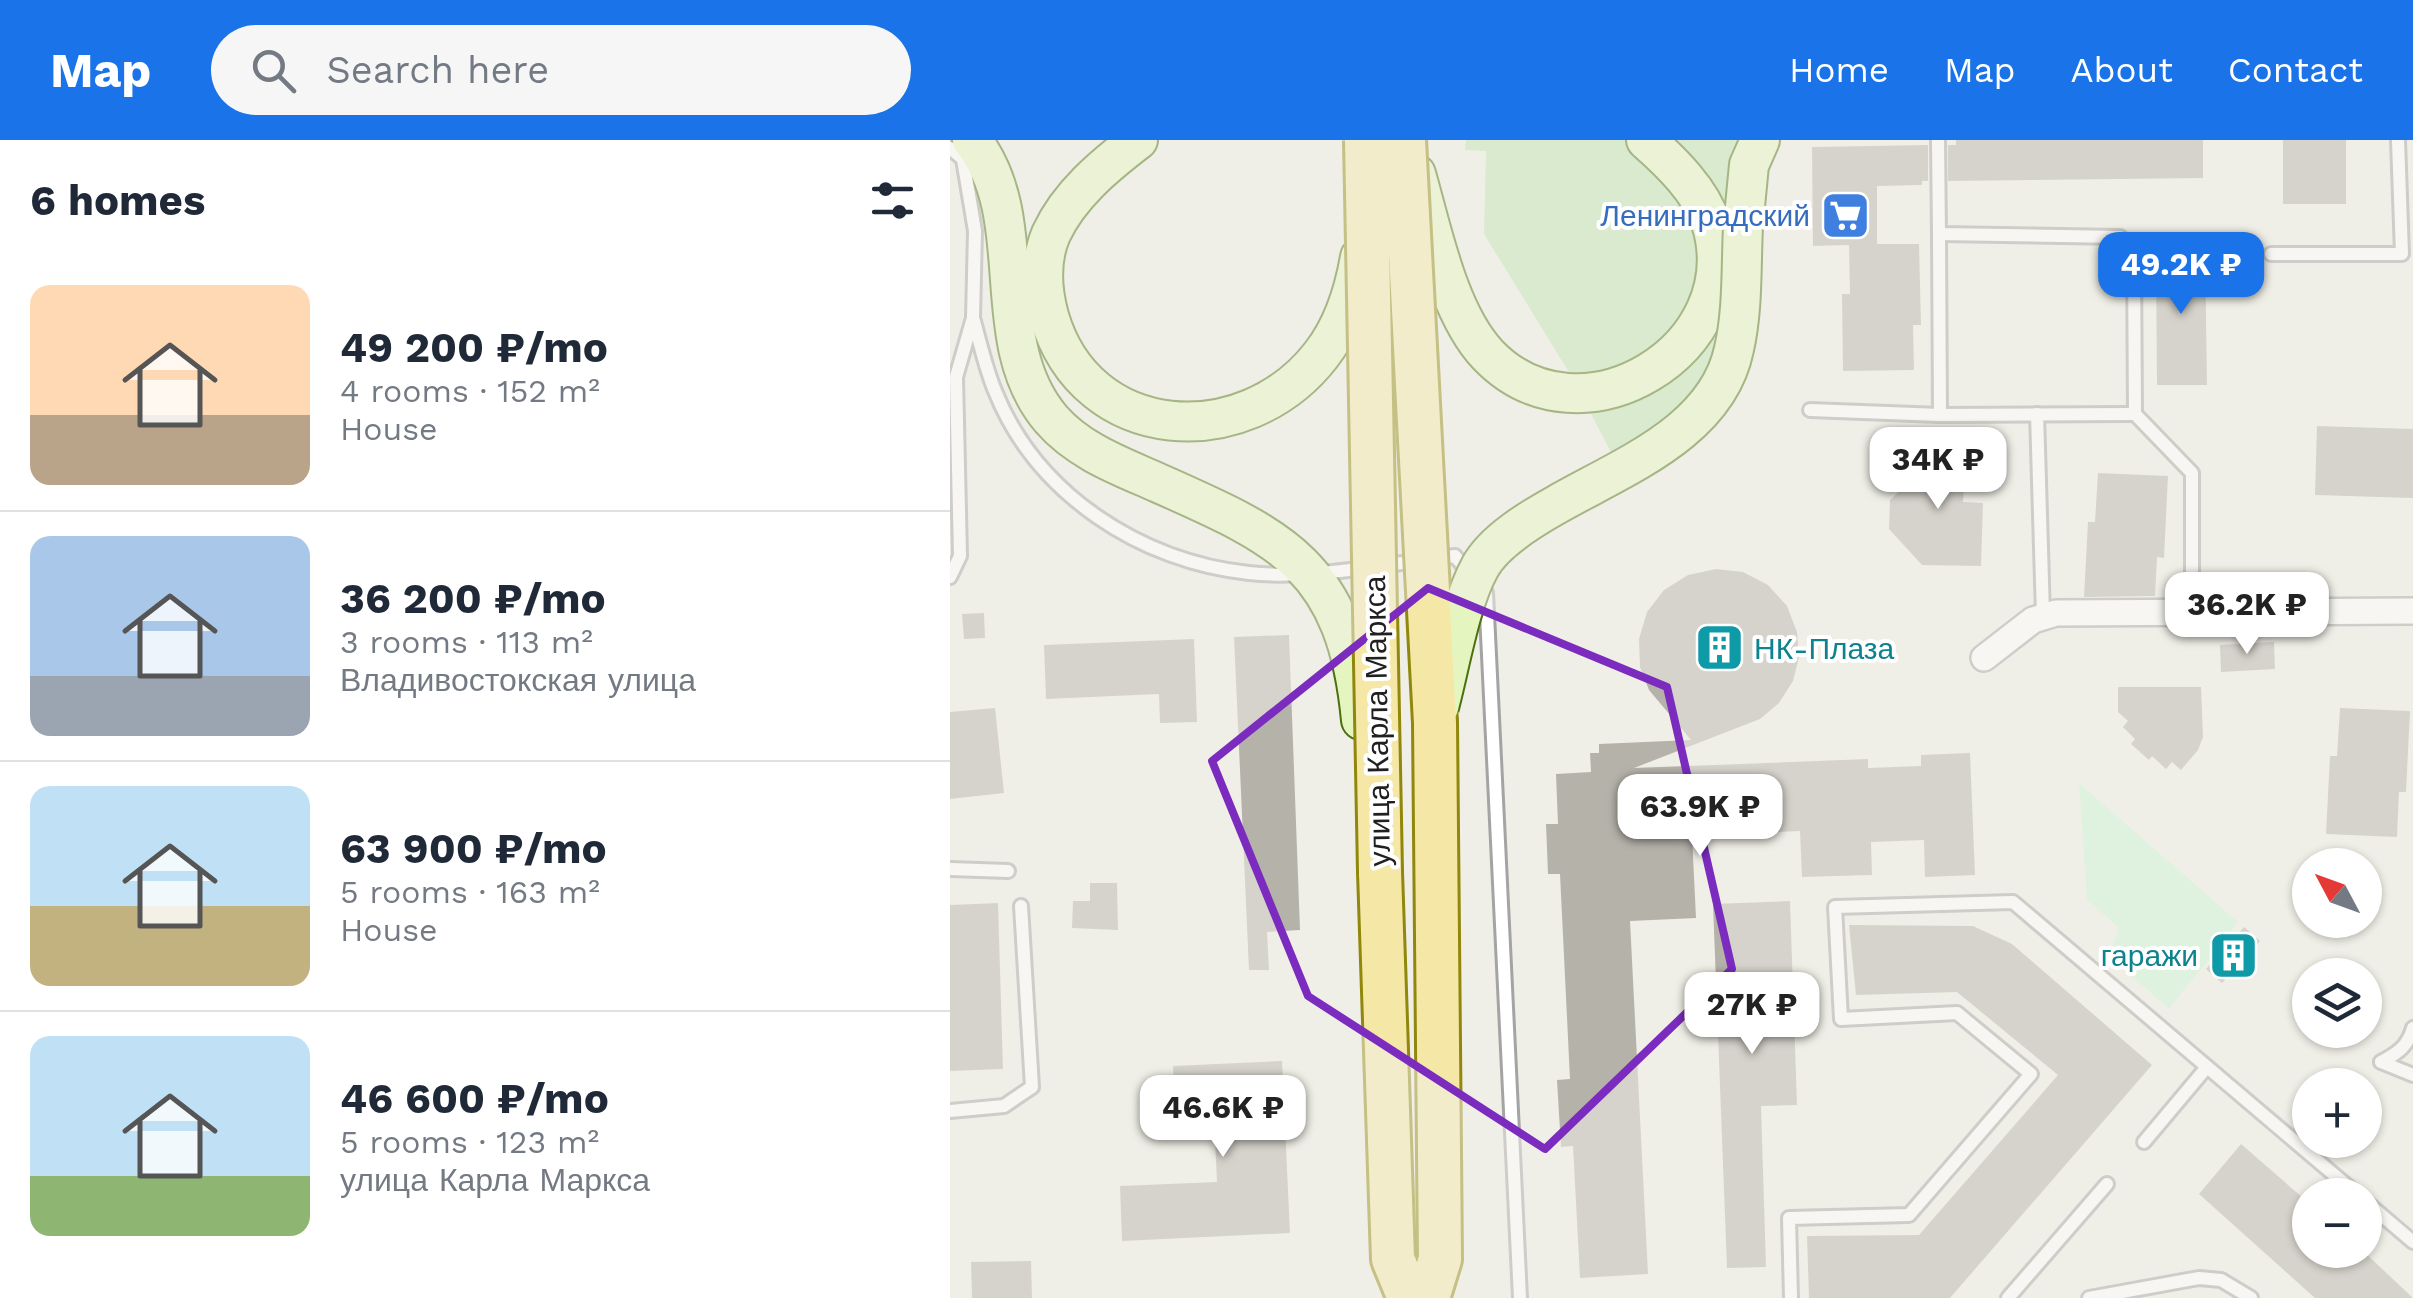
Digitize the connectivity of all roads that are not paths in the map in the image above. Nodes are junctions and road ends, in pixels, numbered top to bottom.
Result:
1 (972, 140) edge
2 (1138, 140) edge
3 (1366, 140) edge
4 (1405, 140) edge
5 (1646, 140) edge
6 (1760, 140) edge
7 (1938, 140) edge
8 (2398, 140) edge
9 (950, 148) edge
10 (984, 192) junction
11 (1940, 234) junction
12 (1729, 238) junction
13 (2271, 254) dead end
14 (2407, 254) edge
15 (972, 318) junction
16 (1810, 410) dead end
17 (1940, 414) junction
18 (2037, 414) junction
19 (2135, 414) junction
20 (1308, 572) junction
21 (950, 577) edge
22 (2413, 610) edge
23 (2192, 612) junction
24 (2043, 615) junction
25 (1984, 658) dead end
26 (1435, 724) junction
27 (950, 869) edge
28 (1008, 871) dead end
29 (1380, 872) junction
30 (1021, 906) dead end
31 (2413, 1028) edge
32 (2207, 1067) junction
33 (2413, 1075) edge
34 (950, 1110) edge
35 (2144, 1142) dead end
36 (2338, 1178) edge
37 (2107, 1184) dead end
38 (2382, 1216) edge
39 (2413, 1242) edge
40 (1409, 1298) edge
41 (1428, 1298) edge
42 (1520, 1298) edge
43 (1791, 1298) edge
44 (2008, 1298) edge
45 (2089, 1298) edge
46 (2250, 1298) edge

1 - 10 main road
2 - 3 main road, bridge
3 - 29 main road, улица Карла Маркса, bridge
4 - 12 main road
4 - 26 main road, улица Карла Маркса, bridge
5 - 12 main road
6 - 12 main road
7 - 11 lane
8 - 14 lane
9 - 10 lane
10 - 15 lane
10 - 20 main road
11 - 17 lane
11 - 19 lane
12 - 26 main road, bridge
13 - 14 lane
15 - 20 lane
15 - 21 lane
16 - 17 lane
17 - 18 lane
18 - 19 lane
18 - 24 lane
19 - 23 lane
20 - 29 main road, bridge
20 - 42 lane
22 - 23 street
23 - 24 street
24 - 25 street
26 - 41 main road, улица Карла Маркса
27 - 28 lane
29 - 40 main road, улица Карла Маркса
30 - 34 lane
31 - 33 lane
32 - 35 lane
32 - 36 lane
32 - 43 lane
37 - 44 lane
38 - 39 lane
45 - 46 lane

